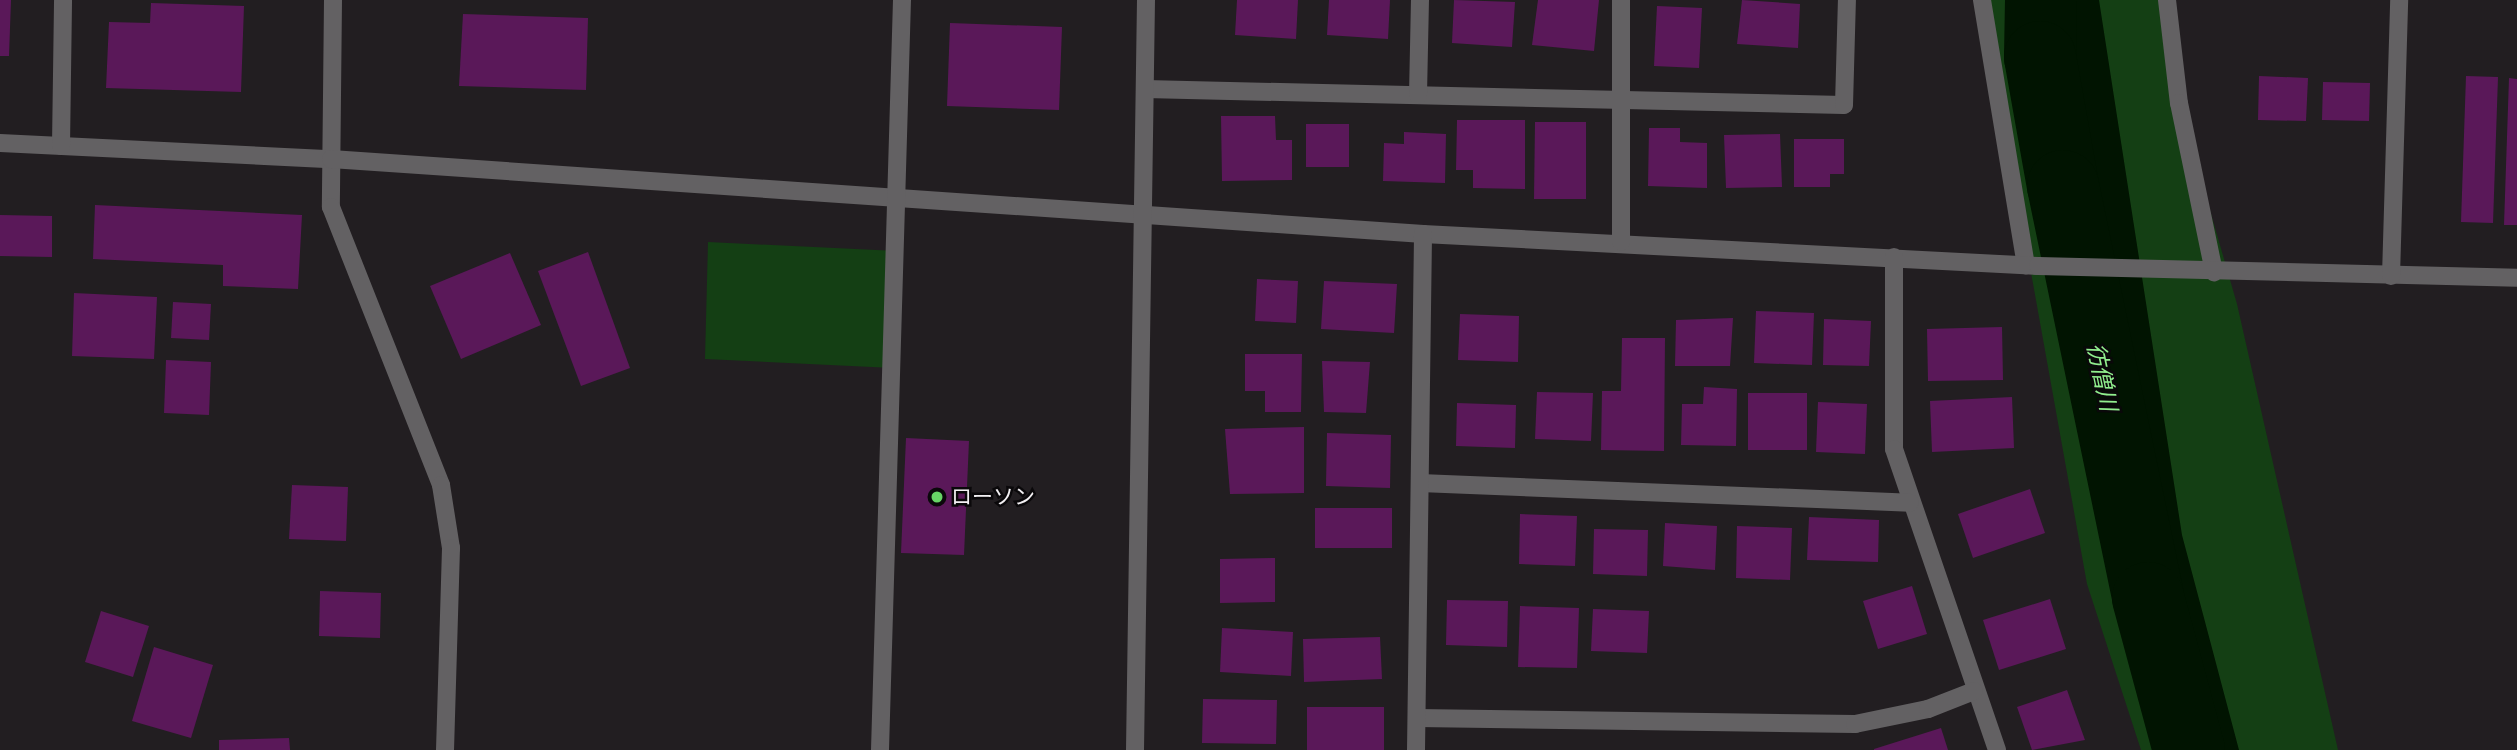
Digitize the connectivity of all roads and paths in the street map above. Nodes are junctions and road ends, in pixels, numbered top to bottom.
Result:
1 (63, 0) edge
2 (333, 0) edge
3 (902, 0) edge
4 (1146, 0) edge
5 (1420, 0) edge
6 (1621, 0) edge
7 (1847, 0) edge
8 (1982, 0) edge
9 (2167, 0) edge
10 (2399, 0) edge
11 (1145, 89) junction
12 (1418, 95) junction
13 (1619, 100) junction
14 (0, 143) edge
15 (61, 146) junction
16 (331, 159) junction
17 (898, 200) junction
18 (1143, 217) junction
19 (1423, 234) junction
20 (1621, 242) junction
21 (1895, 257) junction
22 (2032, 266) junction
23 (2210, 272) junction
24 (2391, 276) junction
25 (2517, 278) edge
26 (1420, 483) junction
27 (1910, 503) junction
28 (1975, 691) junction
29 (1417, 718) junction
30 (445, 750) edge
31 (880, 750) edge
32 (1135, 750) edge
33 (1416, 750) edge
34 (1997, 750) edge

1 - 15 street
2 - 16 street
3 - 17 street
4 - 11 street
5 - 12 street
6 - 13 street
7 - 13 street
8 - 22 street
9 - 23 street
10 - 24 street
11 - 12 street
11 - 18 street
12 - 13 street
13 - 20 street
14 - 15 street
15 - 16 street
16 - 17 street
16 - 30 street
17 - 18 street
17 - 31 street
18 - 19 street
18 - 32 street
19 - 20 street
19 - 26 street
20 - 21 street
21 - 22 street
21 - 27 street
22 - 23 street
23 - 24 street
24 - 25 street
26 - 27 street
26 - 29 street
27 - 28 street
28 - 29 street
28 - 34 street
29 - 33 street

